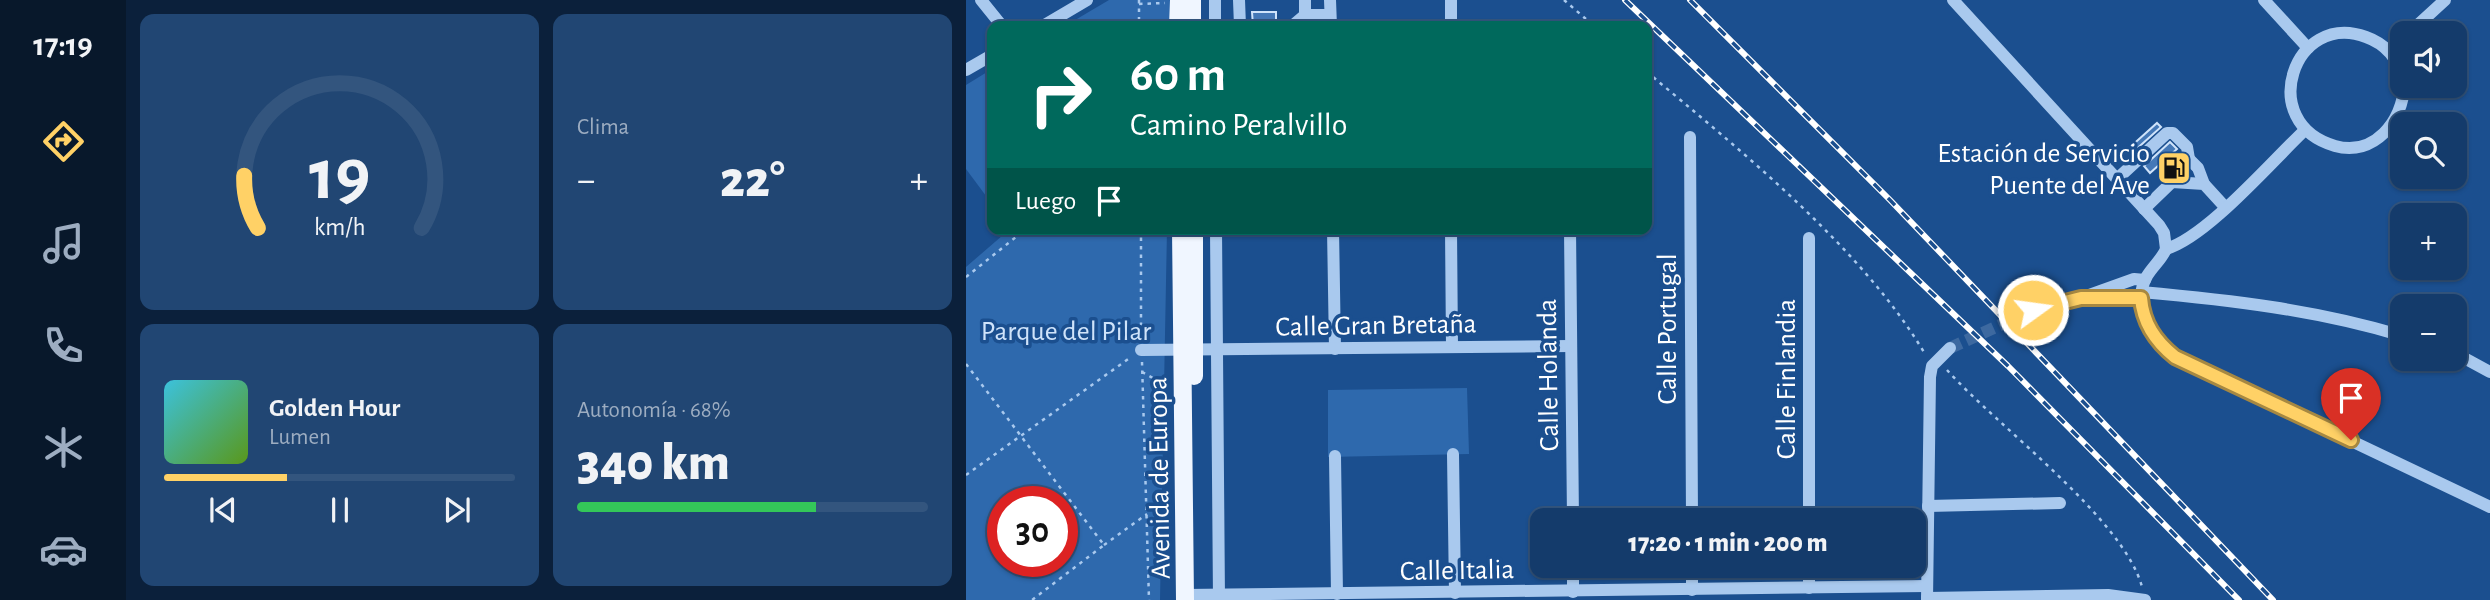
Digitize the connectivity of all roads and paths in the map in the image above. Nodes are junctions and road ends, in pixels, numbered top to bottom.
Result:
1 (981, 0) edge
2 (1087, 0) edge
3 (1215, 0) edge
4 (1239, 0) edge
5 (1305, 0) edge
6 (1330, 0) edge
7 (1451, 0) edge
8 (1564, 0) edge
9 (1953, 0) edge
10 (2264, 0) edge
11 (2445, 0) edge
12 (1183, 1) edge
13 (1139, 2) edge
14 (1305, 20) edge
15 (1330, 20) edge
16 (998, 21) edge
17 (1051, 21) edge
18 (1139, 21) edge
19 (1179, 21) edge
20 (1190, 21) edge
21 (1215, 21) edge
22 (1240, 21) edge
23 (1451, 21) edge
24 (1588, 21) edge
25 (2422, 21) edge
26 (2308, 48) junction
27 (2389, 51) edge
28 (987, 58) edge
29 (966, 70) edge
30 (1652, 76) edge
31 (2403, 98) edge
32 (2305, 130) junction
33 (1690, 137) dead end
34 (2189, 159) junction
35 (2117, 179) junction
36 (2172, 182) junction
37 (2204, 184) junction
38 (2225, 207) junction
39 (2144, 209) junction
40 (1019, 235) edge
41 (1141, 235) edge
42 (1181, 235) edge
43 (1194, 235) edge
44 (1216, 235) edge
45 (1333, 235) edge
46 (1451, 235) edge
47 (1570, 235) edge
48 (1809, 238) dead end
49 (2166, 249) junction
50 (966, 276) edge
51 (2143, 290) junction
52 (2081, 298) junction
53 (2033, 310) tunnel mouth
54 (2390, 332) edge
55 (1571, 346) junction
56 (1451, 348) junction
57 (1950, 348) tunnel mouth
58 (1335, 349) junction
59 (1141, 350) junction
60 (1189, 351) junction
61 (1217, 351) junction
62 (2467, 360) edge
63 (966, 364) edge
64 (1933, 368) junction
65 (1142, 372) junction
66 (2490, 372) edge
67 (1183, 381) junction
68 (1021, 436) junction
69 (1453, 454) dead end
70 (1335, 456) dead end
71 (966, 475) edge
72 (2060, 503) dead end
73 (1928, 506) junction
74 (2490, 507) edge
75 (1573, 508) edge
76 (1692, 508) edge
77 (1809, 508) edge
78 (1147, 514) junction
79 (1104, 545) junction
80 (1573, 578) edge
81 (1692, 578) edge
82 (1809, 578) edge
83 (1809, 588) junction
84 (1692, 590) junction
85 (1573, 592) junction
86 (1455, 593) junction
87 (1337, 594) junction
88 (1927, 595) edge
89 (2144, 595) edge
90 (1633, 596) edge
91 (1191, 598) edge
92 (1219, 598) edge
93 (1032, 600) edge
94 (1149, 600) edge

1 - 16 street
2 - 17 street
3 - 21 street
4 - 22 street
5 - 14 street
6 - 15 street
7 - 23 street
8 - 24 path
9 - 35 street
10 - 26 street
11 - 25 street
12 - 13 path
12 - 19 main road
12 - 20 main road
13 - 18 path
14 - 15 street
26 - 27 street
26 - 32 street
28 - 29 street
30 - 64 path
31 - 32 street
32 - 38 street
33 - 76 street, Calle Portugal
34 - 35 street
34 - 36 street
34 - 37 street
35 - 39 street
36 - 37 street
36 - 39 street
37 - 38 street
38 - 49 street
39 - 49 street
40 - 50 path
41 - 59 path
42 - 60 main road, Avenida de Europa
43 - 60 main road, Avenida de Europa
44 - 61 street
45 - 58 street
46 - 56 street
47 - 55 street, Calle Holanda
48 - 77 street, Calle Finlandia
49 - 51 street
51 - 52 street
51 - 52 street
51 - 54 street
51 - 74 street
52 - 53 street
55 - 56 street, Calle Gran Bretaña
55 - 75 street, Calle Holanda
56 - 58 street, Calle Gran Bretaña
57 - 64 street
58 - 61 street, Calle Gran Bretaña
59 - 60 street, Calle Gran Bretaña
59 - 65 path
59 - 68 path
60 - 61 street, Calle Gran Bretaña
60 - 67 main road, Avenida de Europa
60 - 91 main road, Avenida de Europa
61 - 92 street
62 - 66 street
63 - 68 path
64 - 73 street
64 - 89 path
65 - 67 path
65 - 78 path
67 - 91 main road, Avenida de Europa
68 - 71 path
68 - 79 path
69 - 86 street
70 - 87 street
72 - 73 street
73 - 88 street
78 - 79 path
78 - 94 path
79 - 93 path
80 - 85 street
81 - 84 street
82 - 83 street
83 - 84 street, Calle Italia
83 - 88 street, Calle Italia
84 - 90 street, Calle Italia
85 - 86 street, Calle Italia
85 - 90 street, Calle Italia
86 - 87 street, Calle Italia
87 - 92 street, Calle Italia
88 - 89 street, Calle Italia
91 - 92 street, Calle Italia

